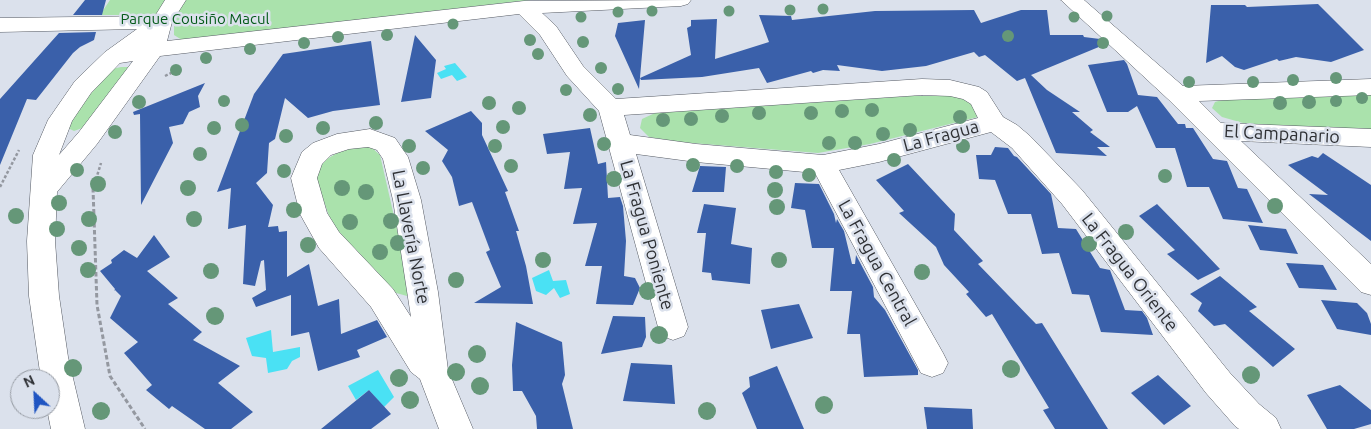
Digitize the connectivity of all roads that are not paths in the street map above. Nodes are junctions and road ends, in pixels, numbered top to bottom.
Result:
1 (176, 0) edge
2 (681, 0) edge
3 (1071, 0) edge
4 (524, 7) junction
5 (161, 22) junction
6 (0, 25) edge
7 (153, 50) junction
8 (113, 57) junction
9 (1371, 87) edge
10 (1177, 94) junction
11 (610, 108) junction
12 (990, 121) junction
13 (1215, 130) junction
14 (1371, 138) edge
15 (621, 143) junction
16 (823, 164) junction
17 (44, 190) junction
18 (1371, 283) edge
19 (673, 327) dead end
20 (932, 363) dead end
21 (432, 370) junction
22 (68, 429) edge
23 (456, 429) edge
24 (1264, 429) edge

1 - 5 street
2 - 4 street
3 - 10 street, El Campanario
4 - 7 street
4 - 11 street
5 - 6 street
5 - 7 street
5 - 8 street
7 - 8 street
7 - 17 street
8 - 17 street
9 - 10 street
10 - 13 street, El Campanario
11 - 12 street, La Fragua
11 - 15 street
12 - 16 street, La Fragua
12 - 24 street, La Fragua Oriente
13 - 14 street, El Campanario
13 - 18 street
15 - 16 street, La Fragua
15 - 19 street, La Fragua Poniente
16 - 20 street, La Fragua Central
17 - 22 street
21 - 21 street, La Llavería Norte
21 - 23 street, La Llavería Norte

